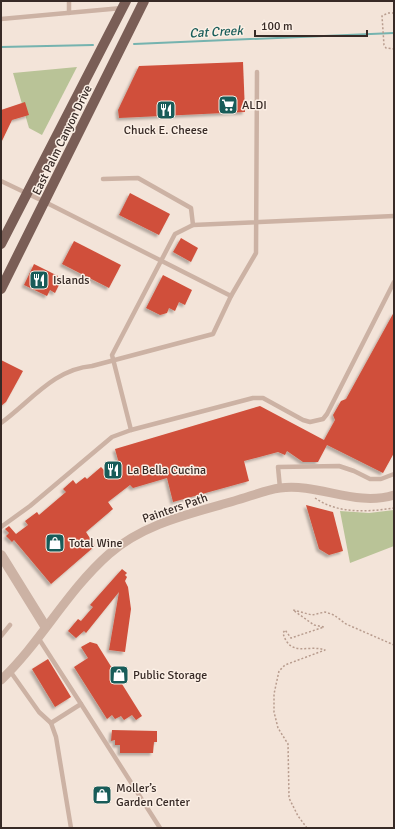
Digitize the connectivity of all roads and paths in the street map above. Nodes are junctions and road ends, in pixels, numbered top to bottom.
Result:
1 (69, 1) edge
2 (144, 1) edge
3 (124, 4) edge
4 (69, 13) junction
5 (394, 13) edge
6 (1, 19) edge
7 (394, 49) edge
8 (257, 72) dead end
9 (103, 179) dead end
10 (1, 181) edge
11 (27, 193) junction
12 (46, 202) junction
13 (394, 216) edge
14 (256, 223) junction
15 (193, 225) junction
16 (1, 244) edge
17 (160, 260) junction
18 (394, 282) edge
19 (1, 289) edge
20 (231, 296) junction
21 (113, 361) junction
22 (1, 422) edge
23 (131, 430) junction
24 (394, 474) edge
25 (280, 488) junction
26 (394, 495) edge
27 (321, 503) dead end
28 (394, 508) edge
29 (1, 527) edge
30 (1, 555) edge
31 (10, 625) dead end
32 (45, 626) junction
33 (1, 636) edge
34 (39, 638) junction
35 (394, 645) edge
36 (10, 671) junction
37 (1, 680) edge
38 (80, 704) junction
39 (51, 723) junction
40 (71, 828) edge
41 (160, 828) edge
42 (307, 828) edge

1 - 4 lane
2 - 12 main road, East Palm Canyon Drive
3 - 4 lane
3 - 11 main road, East Palm Canyon Drive
4 - 6 lane
5 - 7 path
8 - 14 lane
9 - 15 lane
10 - 11 lane
11 - 12 lane
11 - 16 main road, East Palm Canyon Drive
12 - 17 lane
12 - 19 main road, East Palm Canyon Drive
13 - 14 lane
14 - 15 lane
14 - 20 lane
15 - 17 lane
17 - 20 lane
17 - 21 lane
18 - 23 lane
20 - 21 lane
21 - 22 lane
21 - 23 lane
23 - 29 lane
24 - 25 lane
25 - 26 street, Painters Path
25 - 32 street, Painters Path
27 - 28 path
30 - 32 street
31 - 33 lane
32 - 34 street, Painters Path
34 - 36 street, Painters Path
34 - 38 lane
35 - 42 path
36 - 37 street, Painters Path
36 - 39 lane
38 - 39 lane
38 - 41 lane
39 - 40 lane

